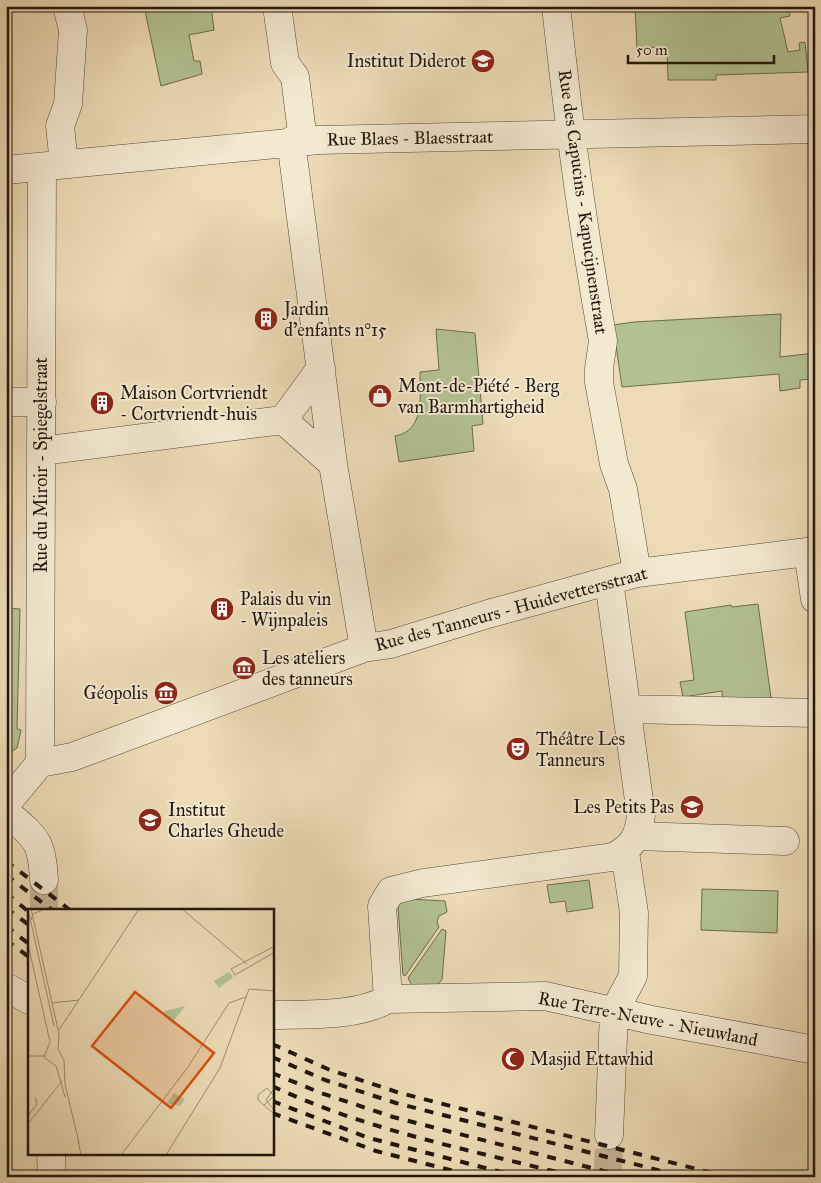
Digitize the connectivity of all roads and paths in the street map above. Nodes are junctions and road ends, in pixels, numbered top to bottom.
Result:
1 (66, 6) edge
2 (277, 6) edge
3 (556, 6) edge
4 (815, 129) edge
5 (571, 134) junction
6 (297, 141) junction
7 (53, 165) junction
8 (6, 170) edge
9 (321, 368) junction
10 (6, 402) edge
11 (42, 402) junction
12 (283, 420) junction
13 (42, 451) junction
14 (333, 464) junction
15 (811, 552) edge
16 (637, 574) junction
17 (609, 582) junction
18 (815, 599) edge
19 (364, 648) junction
20 (627, 709) junction
21 (815, 712) edge
22 (40, 763) junction
23 (6, 804) edge
24 (6, 812) edge
25 (784, 841) dead end
26 (631, 845) junction
27 (44, 880) tunnel mouth
28 (388, 999) junction
29 (614, 1012) junction
30 (274, 1015) edge
31 (815, 1050) edge
32 (609, 1135) tunnel mouth
33 (51, 1156) edge
34 (52, 1177) edge

1 - 7 street, Rue du Miroir - Spiegelstraat
2 - 6 street
3 - 5 street, Rue des Capucins - Kapucijnenstraat
4 - 5 street, Rue Blaes - Blaesstraat
5 - 6 street, Rue Blaes - Blaesstraat
5 - 16 street, Rue des Capucins - Kapucijnenstraat
6 - 7 street, Rue Blaes - Blaesstraat
6 - 9 street
7 - 8 street, Rue Blaes - Blaesstraat
7 - 11 street, Rue du Miroir - Spiegelstraat
9 - 12 street
9 - 14 street
10 - 11 street
11 - 13 street, Rue du Miroir - Spiegelstraat
12 - 13 street
12 - 14 street
13 - 22 street, Rue du Miroir - Spiegelstraat
14 - 19 street
15 - 16 street, Rue des Tanneurs - Huidevettersstraat
15 - 18 street
16 - 17 street, Rue des Tanneurs - Huidevettersstraat
17 - 19 street, Rue des Tanneurs - Huidevettersstraat
17 - 20 street
19 - 22 street, Rue des Tanneurs - Huidevettersstraat
20 - 21 street
20 - 26 street
22 - 23 street
24 - 27 street
25 - 26 street
26 - 28 street
26 - 29 street
28 - 29 street, Rue Terre-Neuve - Nieuwland
28 - 30 street, Rue Terre-Neuve - Nieuwland
29 - 31 street, Rue Terre-Neuve - Nieuwland
29 - 32 street
33 - 34 street

